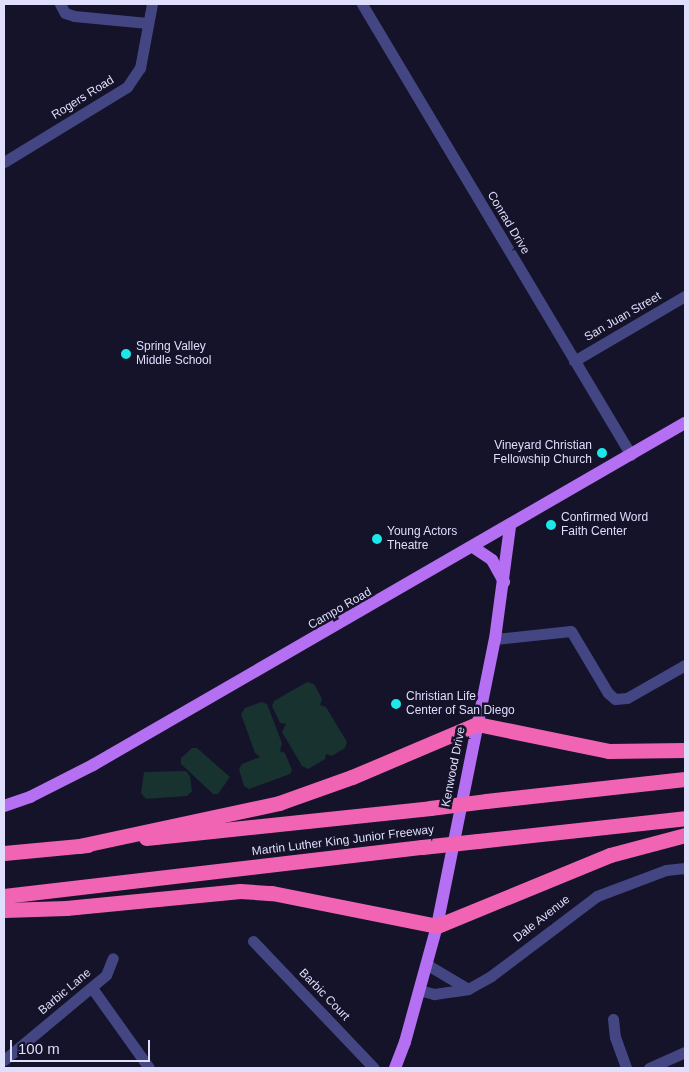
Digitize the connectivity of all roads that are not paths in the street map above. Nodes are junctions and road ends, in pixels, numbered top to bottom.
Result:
1 (60, 4) edge
2 (152, 4) edge
3 (362, 4) edge
4 (148, 23) junction
5 (4, 162) edge
6 (685, 296) edge
7 (574, 361) junction
8 (685, 424) edge
9 (631, 455) junction
10 (510, 526) junction
11 (474, 547) junction
12 (504, 582) junction
13 (496, 638) junction
14 (685, 665) edge
15 (477, 724) junction
16 (685, 750) edge
17 (685, 779) edge
18 (4, 806) edge
19 (685, 818) edge
20 (685, 834) edge
21 (79, 846) junction
22 (4, 854) edge
23 (685, 868) edge
24 (4, 896) edge
25 (4, 910) edge
26 (437, 926) junction
27 (253, 942) dead end
28 (113, 958) dead end
29 (426, 964) junction
30 (92, 988) junction
31 (468, 989) junction
32 (419, 990) junction
33 (613, 1019) dead end
34 (685, 1052) edge
35 (4, 1060) edge
36 (149, 1068) edge
37 (374, 1068) edge
38 (394, 1068) edge
39 (626, 1068) edge
40 (649, 1068) edge

1 - 4 street
2 - 4 street, Rogers Road
3 - 7 street, Conrad Drive
4 - 5 street, Rogers Road
6 - 7 street, San Juan Street
7 - 9 street, Conrad Drive
8 - 9 main road, Campo Road
9 - 10 main road, Campo Road
10 - 11 main road, Campo Road
10 - 12 main road, Kenwood Drive
11 - 12 main road
11 - 18 main road, Campo Road
12 - 13 main road, Kenwood Drive
13 - 14 street
13 - 15 main road, Kenwood Drive
15 - 16 highway
15 - 21 highway
15 - 26 main road, Kenwood Drive
17 - 21 highway, Martin Luther King Junior Freeway, bridge
19 - 24 highway, Martin Luther King Junior Freeway, bridge
20 - 26 highway
21 - 22 highway, Martin Luther King Junior Freeway
23 - 31 street, Dale Avenue
25 - 26 highway
26 - 29 main road, Kenwood Drive
27 - 37 street, Barbic Court
28 - 30 street, Barbic Lane
29 - 31 street
29 - 32 main road, Kenwood Drive
30 - 35 street, Barbic Lane
30 - 36 street
31 - 32 street, Dale Avenue
32 - 38 main road, Kenwood Drive
33 - 39 street
34 - 40 street

